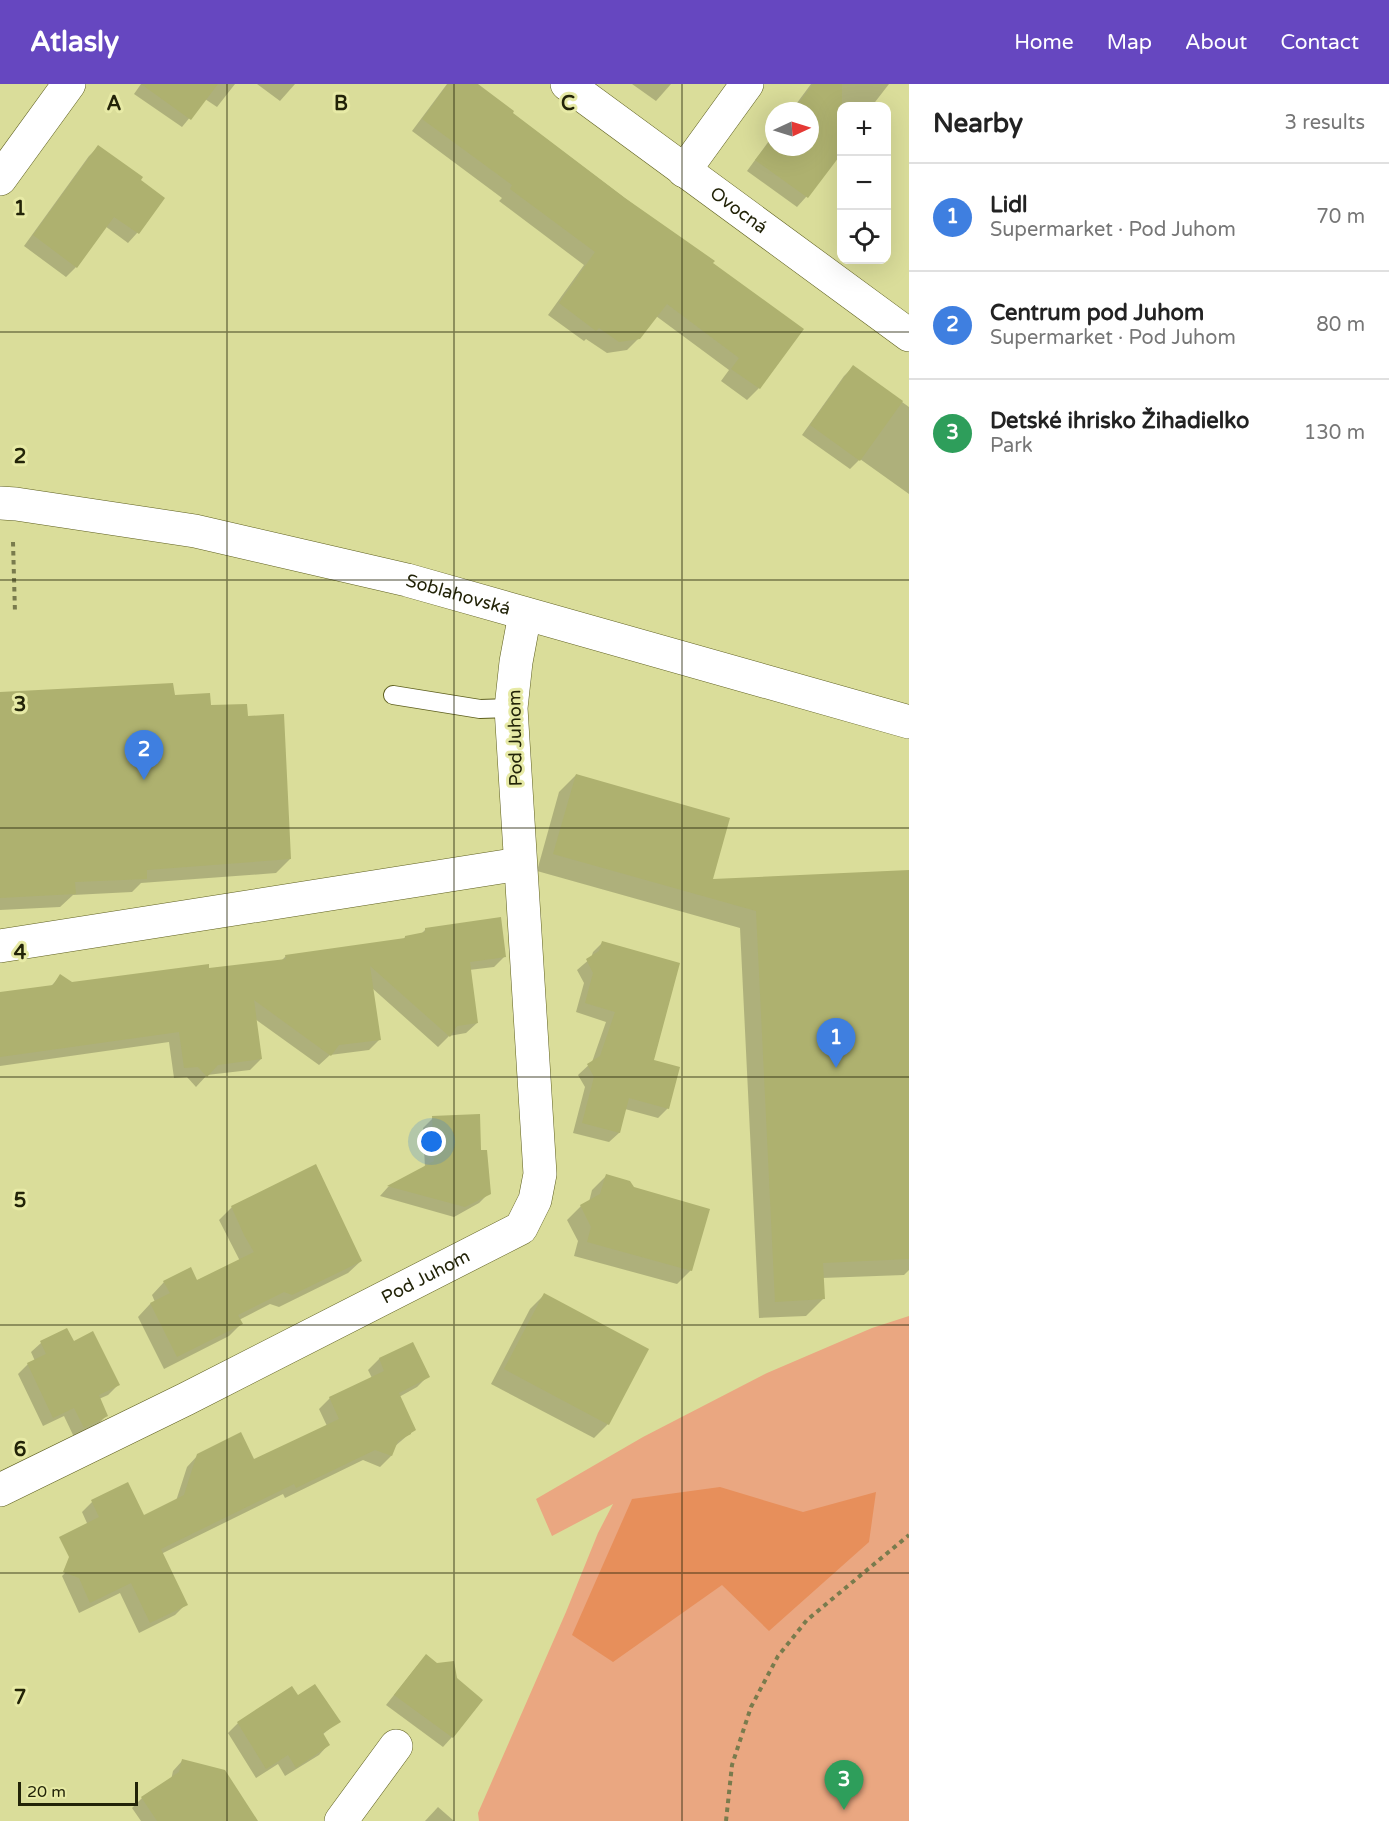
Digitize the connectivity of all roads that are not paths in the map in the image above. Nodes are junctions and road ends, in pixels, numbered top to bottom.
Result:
1 (69, 84) edge
2 (567, 84) edge
3 (747, 84) edge
4 (684, 171) junction
5 (0, 179) edge
6 (909, 335) edge
7 (0, 503) edge
8 (525, 614) junction
9 (393, 695) dead end
10 (511, 708) junction
11 (909, 722) edge
12 (520, 864) junction
13 (0, 946) edge
14 (0, 1490) edge
15 (396, 1746) dead end
16 (341, 1821) edge

1 - 5 street
2 - 4 street, Ovocná
3 - 4 street
4 - 6 street, Ovocná
7 - 8 street, Soblahovská
8 - 10 street, Pod Juhom
8 - 11 street, Soblahovská
9 - 10 lane
10 - 12 street, Pod Juhom
12 - 13 street
12 - 14 street, Pod Juhom
15 - 16 street

